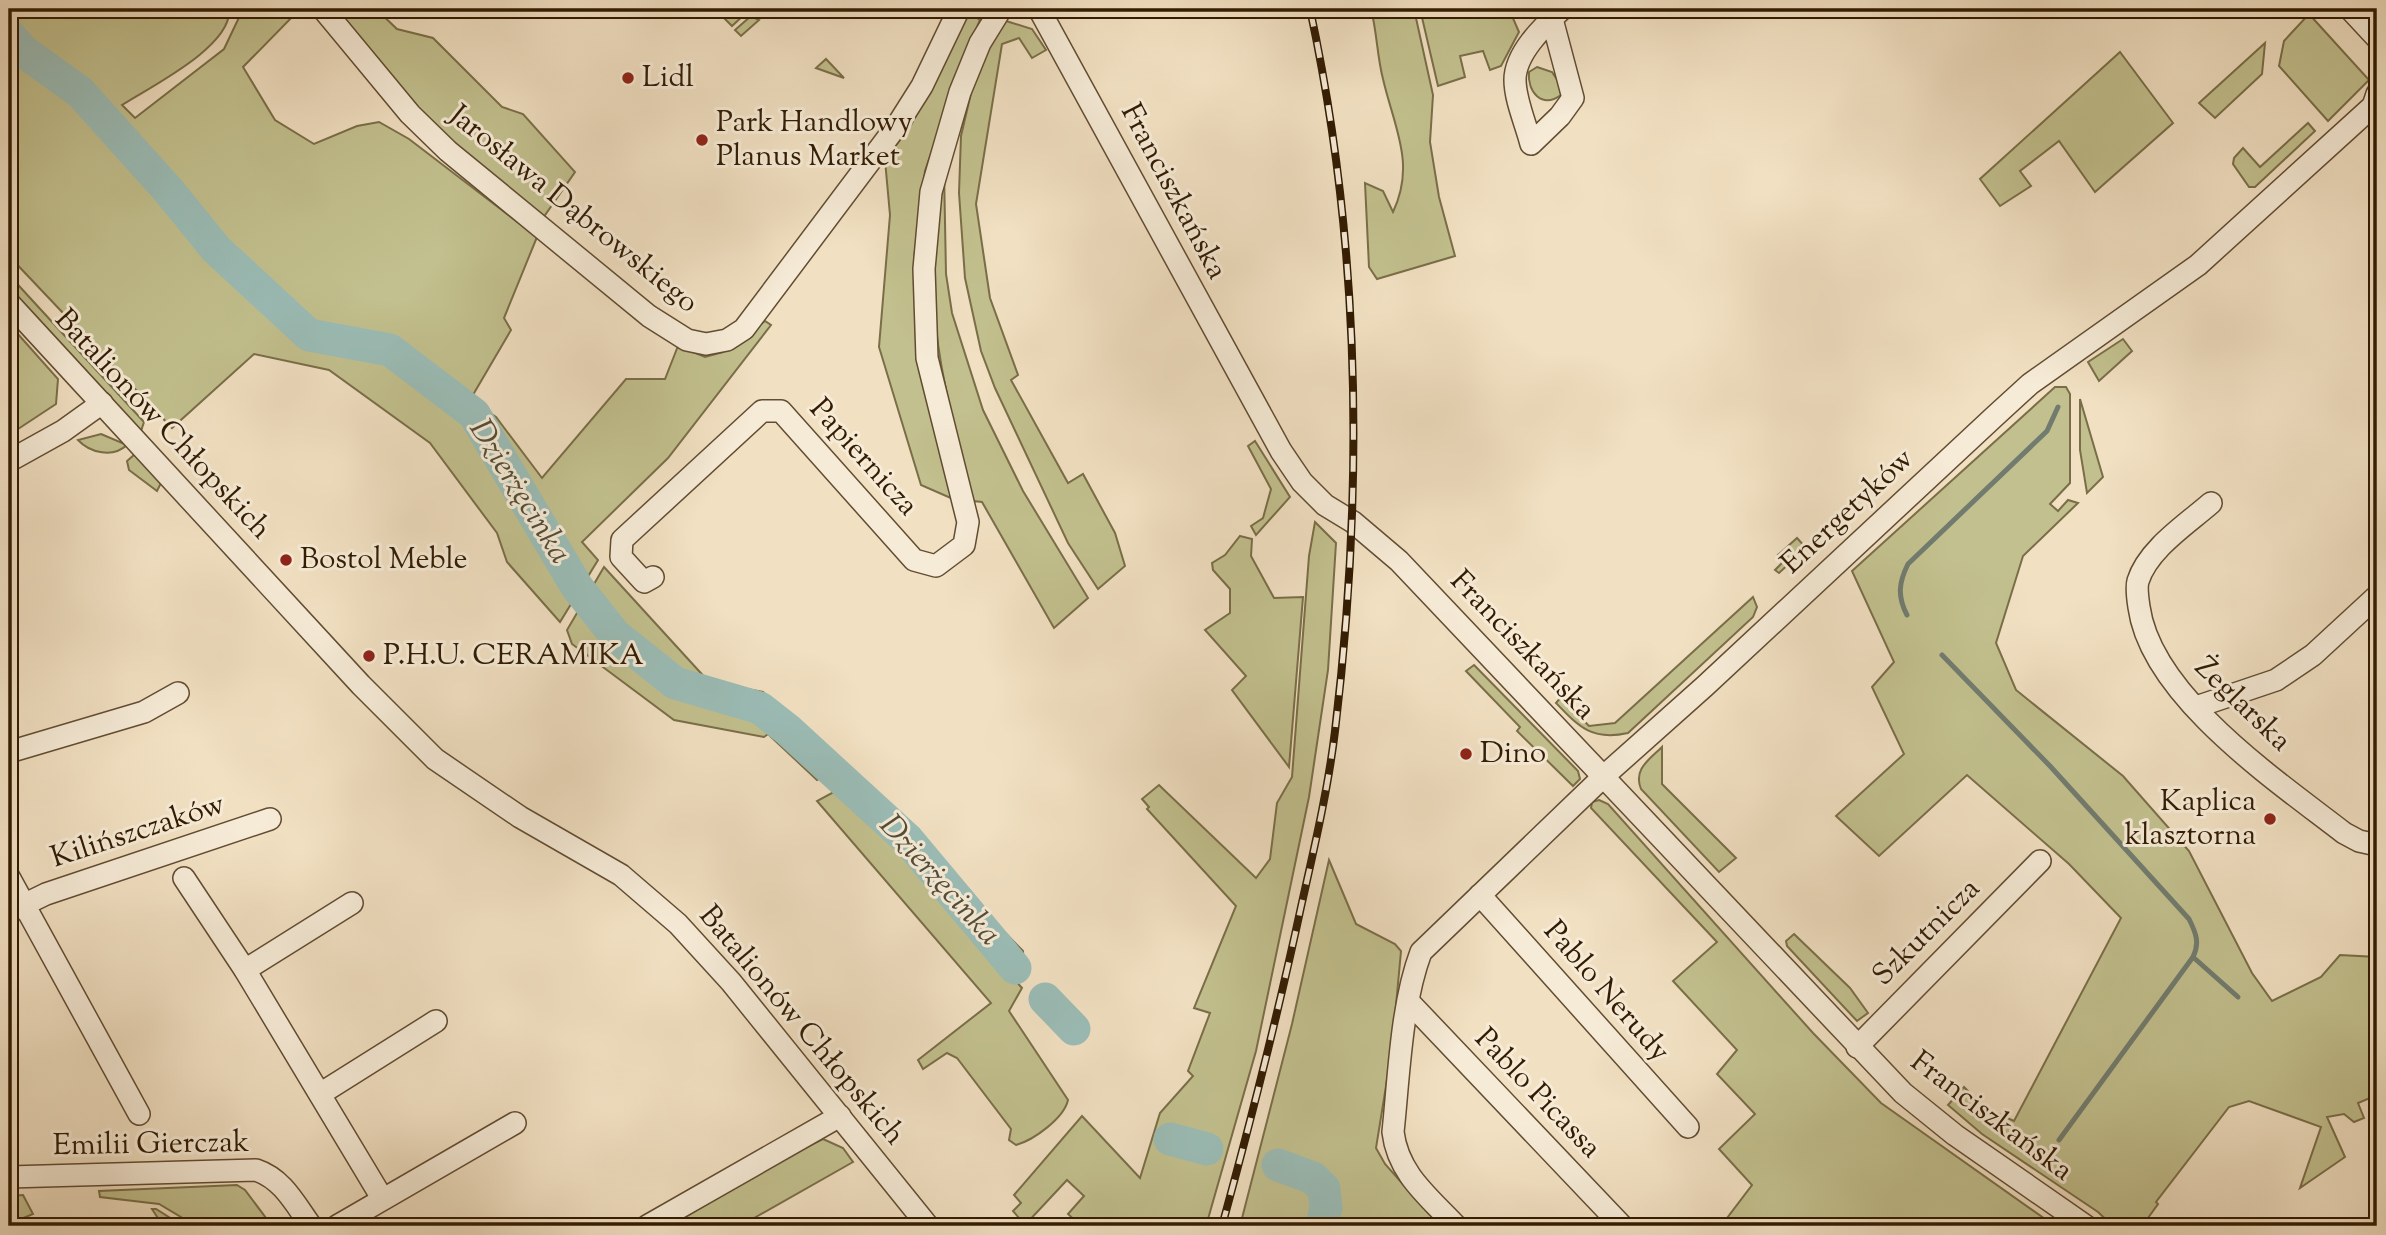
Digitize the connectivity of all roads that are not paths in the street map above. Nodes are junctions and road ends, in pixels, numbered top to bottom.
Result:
1 (323, 9) edge
2 (959, 9) edge
3 (1001, 9) edge
4 (1039, 9) edge
5 (2350, 9) edge
6 (1557, 14) edge
7 (2377, 38) edge
8 (2376, 102) edge
9 (9, 303) edge
10 (102, 403) junction
11 (9, 461) edge
12 (2211, 503) dead end
13 (653, 577) dead end
14 (2377, 596) edge
15 (177, 693) dead end
16 (2196, 707) junction
17 (9, 752) edge
18 (1604, 776) junction
19 (270, 819) dead end
20 (2377, 845) edge
21 (2040, 861) dead end
22 (9, 877) edge
23 (184, 878) dead end
24 (1480, 895) junction
25 (352, 903) dead end
26 (17, 907) edge
27 (245, 970) junction
28 (1409, 1002) junction
29 (436, 1021) dead end
30 (1857, 1047) junction
31 (320, 1094) junction
32 (139, 1114) dead end
33 (840, 1116) junction
34 (514, 1123) dead end
35 (1688, 1127) dead end
36 (9, 1177) edge
37 (382, 1198) junction
38 (311, 1226) edge
39 (337, 1226) edge
40 (647, 1226) edge
41 (928, 1226) edge
42 (1456, 1226) edge
43 (1622, 1226) edge
44 (2086, 1226) edge

1 - 2 street, Jarosława Dąbrowskiego
3 - 13 street, Papiernicza
4 - 18 street, Franciszkańska
5 - 7 street
6 - 6 street
8 - 18 street, Energetyków
9 - 10 street, Batalionów Chłopskich
10 - 11 street
10 - 33 street, Batalionów Chłopskich
12 - 16 street, Żeglarska
14 - 16 street
15 - 17 street
16 - 20 street, Żeglarska
18 - 24 street, Energetyków
18 - 30 street, Franciszkańska
19 - 26 street, Kilińszczaków
21 - 30 street, Szkutnicza
22 - 26 street, Kilińszczaków
23 - 27 street
24 - 28 street, Energetyków
24 - 35 street, Pablo Nerudy
25 - 27 street
26 - 32 street, Kilińszczaków
27 - 31 street
28 - 42 street, Energetyków
28 - 43 street, Pablo Picassa
29 - 31 street
30 - 44 street, Franciszkańska
31 - 37 street
33 - 40 street
33 - 41 street, Batalionów Chłopskich
34 - 37 street
36 - 38 street, Emilii Gierczak
37 - 39 street

